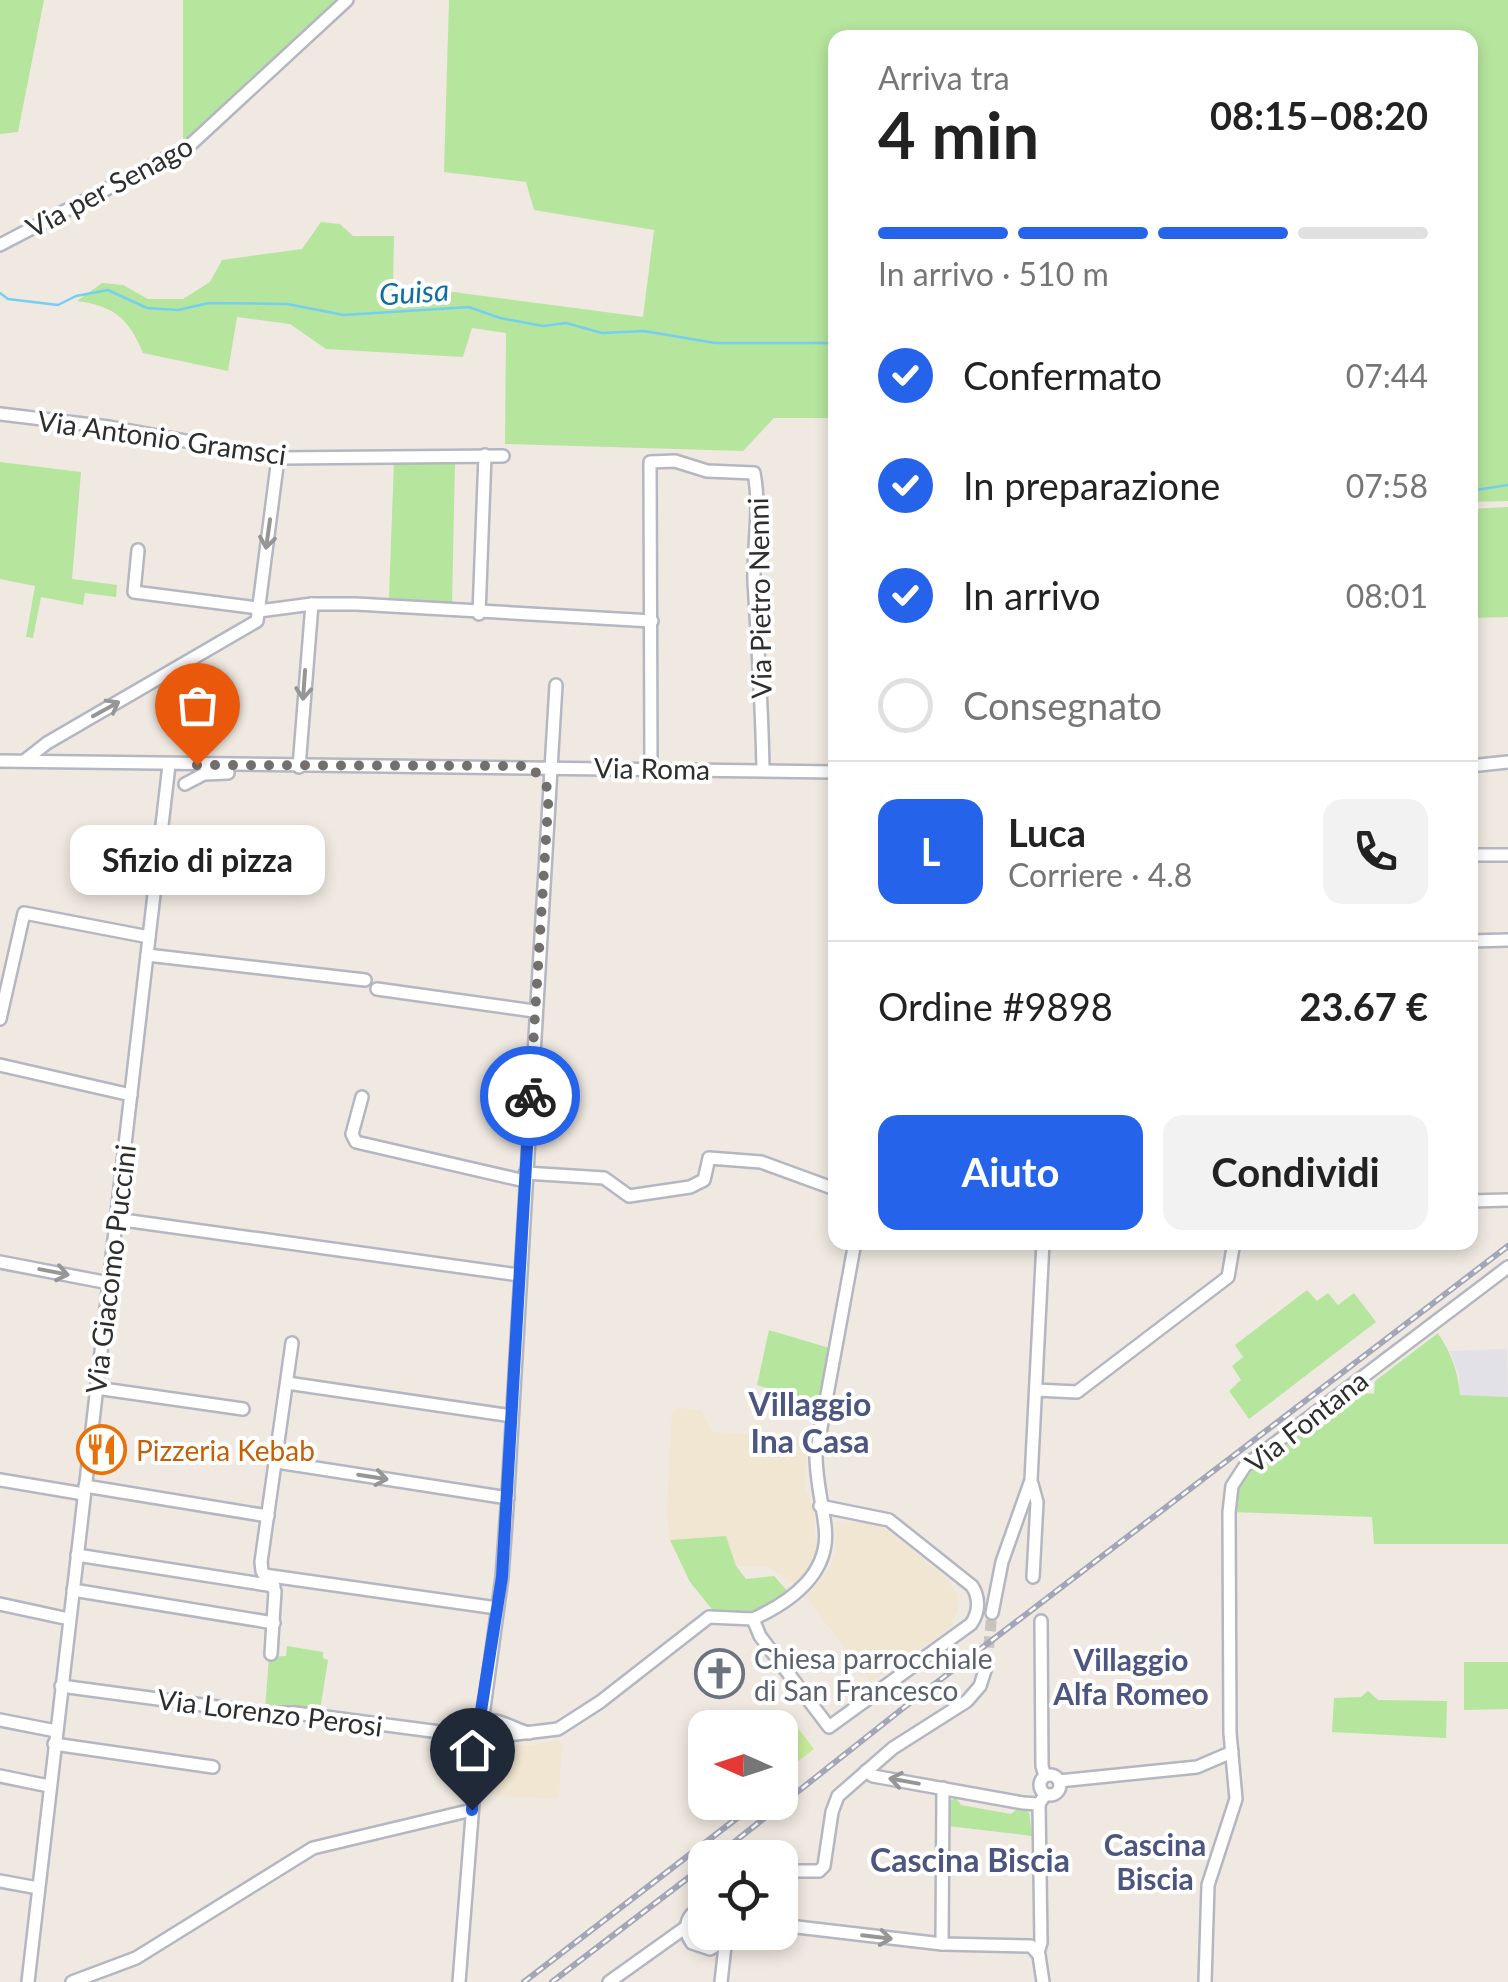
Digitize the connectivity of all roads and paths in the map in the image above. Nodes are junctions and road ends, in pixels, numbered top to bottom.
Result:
1 (347, 0) edge
2 (0, 245) edge
3 (0, 414) edge
4 (485, 455) junction
5 (504, 456) dead end
6 (278, 458) junction
7 (138, 550) dead end
8 (312, 604) junction
9 (258, 610) junction
10 (479, 614) junction
11 (652, 621) junction
12 (556, 685) dead end
13 (0, 761) edge
14 (24, 761) junction
15 (1508, 762) edge
16 (168, 764) junction
17 (197, 765) junction
18 (1478, 765) edge
19 (238, 766) junction
20 (531, 766) junction
21 (298, 767) junction
22 (550, 767) junction
23 (651, 767) junction
24 (763, 770) junction
25 (828, 772) edge
26 (185, 784) junction
27 (549, 790) junction
28 (165, 801) junction
29 (1478, 855) edge
30 (1508, 855) edge
31 (149, 937) junction
32 (1478, 940) edge
33 (1508, 940) edge
34 (147, 955) junction
35 (365, 980) dead end
36 (377, 989) dead end
37 (1, 1010) edge
38 (534, 1011) junction
39 (0, 1065) edge
40 (130, 1095) junction
41 (362, 1097) dead end
42 (525, 1177) junction
43 (828, 1186) edge
44 (1508, 1200) edge
45 (1478, 1201) edge
46 (116, 1219) junction
47 (854, 1250) edge
48 (1043, 1250) edge
49 (1233, 1250) edge
50 (0, 1262) edge
51 (1503, 1270) edge
52 (519, 1274) junction
53 (108, 1282) junction
54 (292, 1343) dead end
55 (287, 1383) junction
56 (96, 1388) junction
57 (1036, 1390) junction
58 (243, 1410) dead end
59 (512, 1416) junction
60 (276, 1462) junction
61 (0, 1480) edge
62 (1031, 1480) junction
63 (84, 1490) junction
64 (508, 1498) junction
65 (820, 1506) junction
66 (268, 1516) junction
67 (76, 1555) junction
68 (264, 1575) junction
69 (1033, 1577) dead end
70 (274, 1586) junction
71 (72, 1590) junction
72 (0, 1604) edge
73 (497, 1608) junction
74 (992, 1613) tunnel mouth
75 (69, 1618) junction
76 (754, 1618) junction
77 (1041, 1621) dead end
78 (274, 1622) junction
79 (271, 1654) dead end
80 (988, 1664) tunnel mouth
81 (61, 1686) junction
82 (0, 1720) edge
83 (490, 1721) junction
84 (529, 1733) junction
85 (55, 1738) junction
86 (482, 1741) junction
87 (1232, 1752) junction
88 (213, 1767) dead end
89 (866, 1771) junction
90 (0, 1776) edge
91 (1045, 1776) junction
92 (1059, 1781) junction
93 (50, 1786) junction
94 (943, 1788) junction
95 (1042, 1799) junction
96 (472, 1810) junction
97 (798, 1872) edge
98 (0, 1881) edge
99 (38, 1888) junction
100 (688, 1924) edge
101 (686, 1927) junction
102 (798, 1928) edge
103 (688, 1932) edge
104 (942, 1944) junction
105 (1036, 1949) junction
106 (711, 1950) edge
107 (725, 1950) edge
108 (29, 1980) edge
109 (72, 1982) edge
110 (460, 1982) edge
111 (610, 1982) edge
112 (721, 1982) edge
113 (1043, 1982) edge
114 (1205, 1982) edge

1 - 2 street, Via per Senago
3 - 6 street, Via Antonio Gramsci
4 - 5 street, Via Antonio Gramsci
4 - 6 street, Via Antonio Gramsci
4 - 10 street
6 -> 9 street
7 - 9 street
8 - 9 street
8 - 10 street
8 -> 21 street
14 -> 9 street
10 - 11 street
11 - 23 street
11 - 24 street, Via Pietro Nenni
12 - 22 street
13 - 14 street, Via Roma
14 - 16 street, Via Roma
15 - 18 street
16 - 17 street, Via Roma
16 - 28 street, Via Giacomo Puccini
17 - 19 street, Via Roma
17 - 26 street
19 - 21 street, Via Roma
19 - 26 street
20 - 21 street, Via Roma
20 - 22 street, Via Roma
20 - 27 street
22 - 23 street, Via Roma
22 - 27 street
23 - 24 street, Via Roma
24 - 25 street, Via Roma
26 - 28 street
27 - 38 street
28 - 31 street, Via Giacomo Puccini
29 - 30 street
31 - 34 street, Via Giacomo Puccini
31 - 37 street
32 - 33 street
34 - 35 street
34 - 40 street, Via Giacomo Puccini
36 - 38 street
38 - 42 street
39 - 40 street
40 - 46 street, Via Giacomo Puccini
41 - 42 street
42 - 43 street
42 - 52 street
44 - 45 street
46 - 52 street
46 - 53 street, Via Giacomo Puccini
47 - 65 street
48 - 57 street
49 - 57 street
50 -> 53 street
51 - 87 street, Via Fontana
52 - 59 street
53 - 56 street, Via Giacomo Puccini
54 - 55 street
55 - 59 street
55 - 60 street
56 - 58 street
56 - 63 street, Via Giacomo Puccini
57 - 62 street
59 - 64 street
60 -> 64 street
60 - 66 street
61 - 63 street
62 - 69 street
62 - 74 street
63 - 66 street
63 - 67 street, Via Giacomo Puccini
64 - 73 street
65 - 76 street
65 - 76 street
66 - 68 street
67 - 70 street
67 - 71 street, Via Giacomo Puccini
68 - 70 street
68 - 73 street
70 - 78 street
71 - 75 street, Via Giacomo Puccini
71 - 78 street
72 - 75 street
73 - 83 street
75 - 81 street, Via Giacomo Puccini
76 - 84 street, Via Lorenzo Perosi
77 - 91 street
78 - 79 street
80 - 89 street
81 - 85 street, Via Giacomo Puccini
81 - 86 street, Via Lorenzo Perosi
82 - 85 street
83 - 84 street
83 - 86 street
84 - 86 street, Via Lorenzo Perosi
85 - 88 street
85 - 93 street, Via Giacomo Puccini
86 - 96 street
87 - 92 street
87 - 114 street, Via Fontana
94 -> 89 street
89 - 97 street
90 - 93 street
91 - 92 street
91 - 95 street
92 - 95 street
93 - 99 street, Via Giacomo Puccini
94 - 95 street
94 - 104 street
95 - 105 street
96 - 109 street
96 - 110 street
98 - 99 street
99 - 108 street, Via Giacomo Puccini
100 - 101 street
101 - 103 street
101 - 111 street
102 -> 104 street
104 - 105 street
105 - 113 street
106 - 112 street
107 - 112 street

